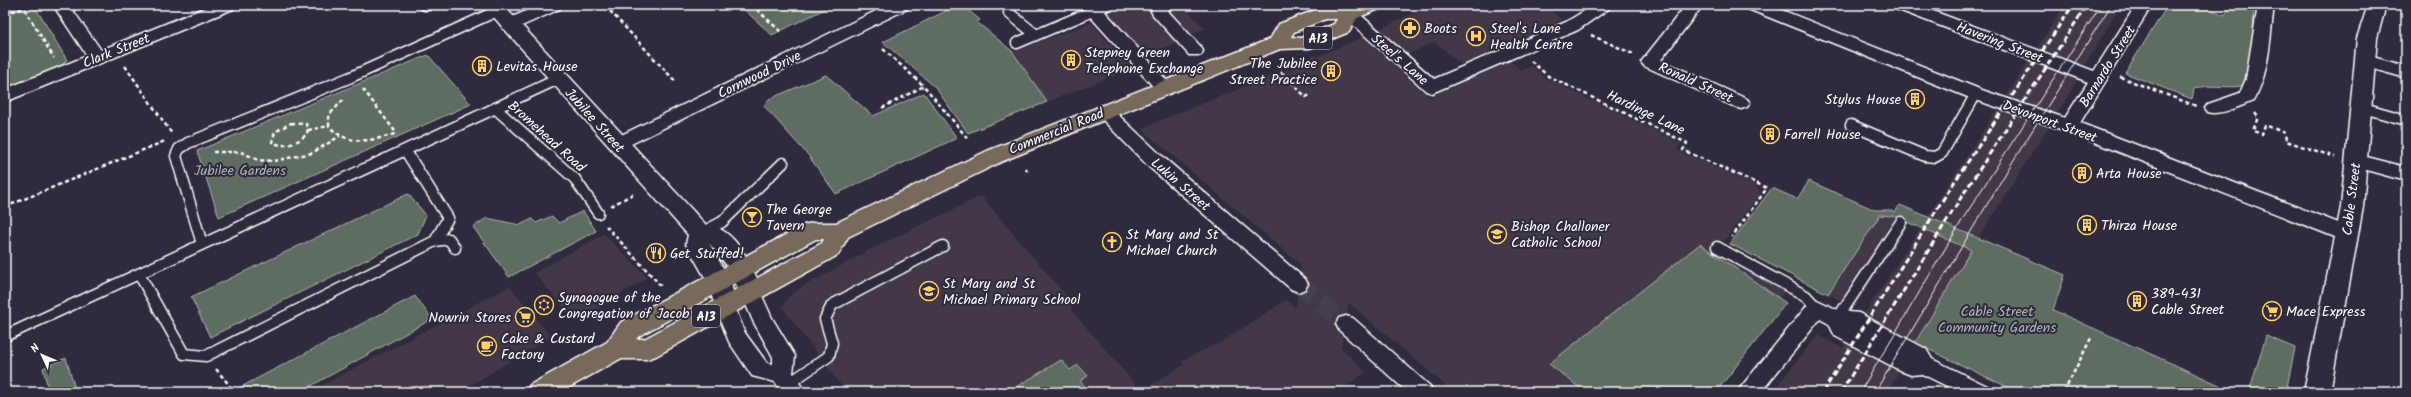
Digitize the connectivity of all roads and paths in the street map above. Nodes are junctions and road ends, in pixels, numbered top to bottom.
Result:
1 (61, 5) edge
2 (227, 5) edge
3 (425, 5) edge
4 (428, 5) edge
5 (554, 5) edge
6 (752, 5) edge
7 (901, 5) edge
8 (1164, 5) edge
9 (1372, 5) edge
10 (1606, 5) edge
11 (1695, 5) edge
12 (1754, 5) edge
13 (1902, 5) edge
14 (2144, 5) edge
15 (2266, 5) edge
16 (2377, 5) edge
17 (1101, 8) edge
18 (610, 11) dead end
19 (5, 13) edge
20 (1009, 13) dead end
21 (500, 14) edge
22 (1349, 14) junction
23 (1572, 26) junction
24 (780, 31) dead end
25 (1035, 34) junction
26 (1017, 43) dead end
27 (1187, 43) dead end
28 (883, 49) dead end
29 (1516, 49) junction
30 (115, 50) junction
31 (97, 58) junction
32 (2365, 61) junction
33 (55, 62) dead end
34 (1650, 62) junction
35 (1281, 72) dead end
36 (2406, 72) edge
37 (2101, 75) junction
38 (558, 79) junction
39 (675, 81) dead end
40 (359, 84) dead end
41 (924, 86) junction
42 (362, 88) junction
43 (1164, 88) junction
44 (357, 90) dead end
45 (1312, 94) dead end
46 (1976, 94) junction
47 (5, 96) edge
48 (346, 97) dead end
49 (2248, 97) junction
50 (1741, 103) dead end
51 (2360, 107) junction
52 (495, 108) junction
53 (882, 108) dead end
54 (2214, 108) joint
55 (1104, 112) junction
56 (2406, 120) edge
57 (329, 126) junction
58 (1851, 126) dead end
59 (2069, 126) junction
60 (308, 130) junction
61 (397, 133) junction
62 (340, 136) junction
63 (174, 137) junction
64 (399, 137) dead end
65 (969, 140) dead end
66 (188, 143) junction
67 (617, 144) junction
68 (405, 150) junction
69 (211, 152) dead end
70 (2346, 159) junction
71 (783, 164) dead end
72 (1025, 168) dead end
73 (1028, 171) dead end
74 (2406, 174) edge
75 (654, 183) junction
76 (5, 207) edge
77 (598, 213) junction
78 (1901, 222) dead end
79 (839, 231) junction
80 (700, 233) junction
81 (2347, 234) junction
82 (1730, 239) dead end
83 (435, 241) junction
84 (202, 244) junction
85 (942, 246) dead end
86 (1717, 247) dead end
87 (455, 248) dead end
88 (742, 268) junction
89 (139, 274) junction
90 (718, 280) junction
91 (1298, 284) tunnel mouth
92 (664, 290) dead end
93 (751, 293) junction
94 (725, 306) junction
95 (1818, 308) junction
96 (1838, 319) junction
97 (1346, 324) tunnel mouth
98 (5, 336) edge
99 (2092, 336) dead end
100 (616, 349) junction
101 (206, 356) junction
102 (788, 383) edge
103 (235, 392) edge
104 (539, 392) edge
105 (1422, 392) edge
106 (1748, 392) edge
107 (1979, 392) edge
108 (2064, 392) edge
109 (2317, 392) edge

1 - 31 street
2 - 30 street, Clark Street
3 - 4 lane
5 - 21 street
6 - 24 path
7 - 67 street, Cornwood Drive
8 - 27 street
9 - 22 highway
10 - 23 street, Steel's Lane
11 - 34 street, Ronald Street
12 - 46 street, Devonport Street
13 - 37 street, Havering Street
14 - 37 street, Barnardo Street
15 - 49 street
16 - 32 main road, Cable Street
17 - 25 lane
17 - 43 street
18 - 39 path
19 - 33 path
20 - 25 lane
21 - 38 main road, Jubilee Street
21 - 66 lane
22 - 29 street, Steel's Lane
22 - 43 highway, Commercial Road / A13
23 - 29 street, Steel's Lane
23 - 34 path
25 - 26 lane
28 - 41 path
29 - 82 path, Hardinge Lane
30 - 31 street, Clark Street
30 - 63 path
31 - 47 street, Clark Street
32 - 36 street
32 - 51 main road, Cable Street
34 - 50 street, Ronald Street
35 - 45 path
37 - 54 path
37 - 59 street, Barnardo Street
38 - 52 lane
38 - 67 main road, Jubilee Street
40 - 42 path
41 - 53 path
41 - 65 path
42 - 44 path
42 - 61 path
43 - 55 highway, Commercial Road / A13
46 - 58 lane
46 - 59 street, Devonport Street
48 - 57 path
49 - 54 street
49 - 70 path
51 - 56 lane
51 - 70 main road, Cable Street
52 - 68 lane
52 - 77 lane, Bromehead Road
55 - 79 highway, Commercial Road / A13
55 - 91 street, Lukin Street
57 - 60 path
57 - 62 path
59 - 81 street, Devonport Street
60 - 60 path
61 - 62 path
61 - 64 path
62 - 69 path
63 - 66 path
63 - 76 path
66 - 84 lane
67 - 75 main road, Jubilee Street
68 - 83 lane
68 - 84 lane
70 - 74 street
70 - 81 main road, Cable Street
71 - 80 lane
72 - 73 path
75 - 77 path
75 - 80 main road, Jubilee Street
77 - 92 path
78 - 96 lane
79 - 88 highway, Commercial Road / A13
79 - 93 highway, Commercial Road / A13
80 - 88 main road, Jubilee Street
80 - 90 main road
81 - 109 main road, Cable Street
83 - 87 lane
83 - 101 lane
84 - 89 lane
85 - 102 lane
86 - 95 lane
88 - 90 highway, Commercial Road / A13
88 - 93 main road, Jubilee Street
89 - 98 lane
89 - 101 lane
90 - 94 main road
90 - 100 highway, Commercial Road / A13
93 - 94 highway, Commercial Road / A13
93 - 102 street
94 - 100 highway, Commercial Road / A13
94 - 102 street
95 - 96 street
95 - 106 street
96 - 107 street
97 - 105 street
99 - 108 path
100 - 104 highway, Commercial Road / A13
101 - 103 path

